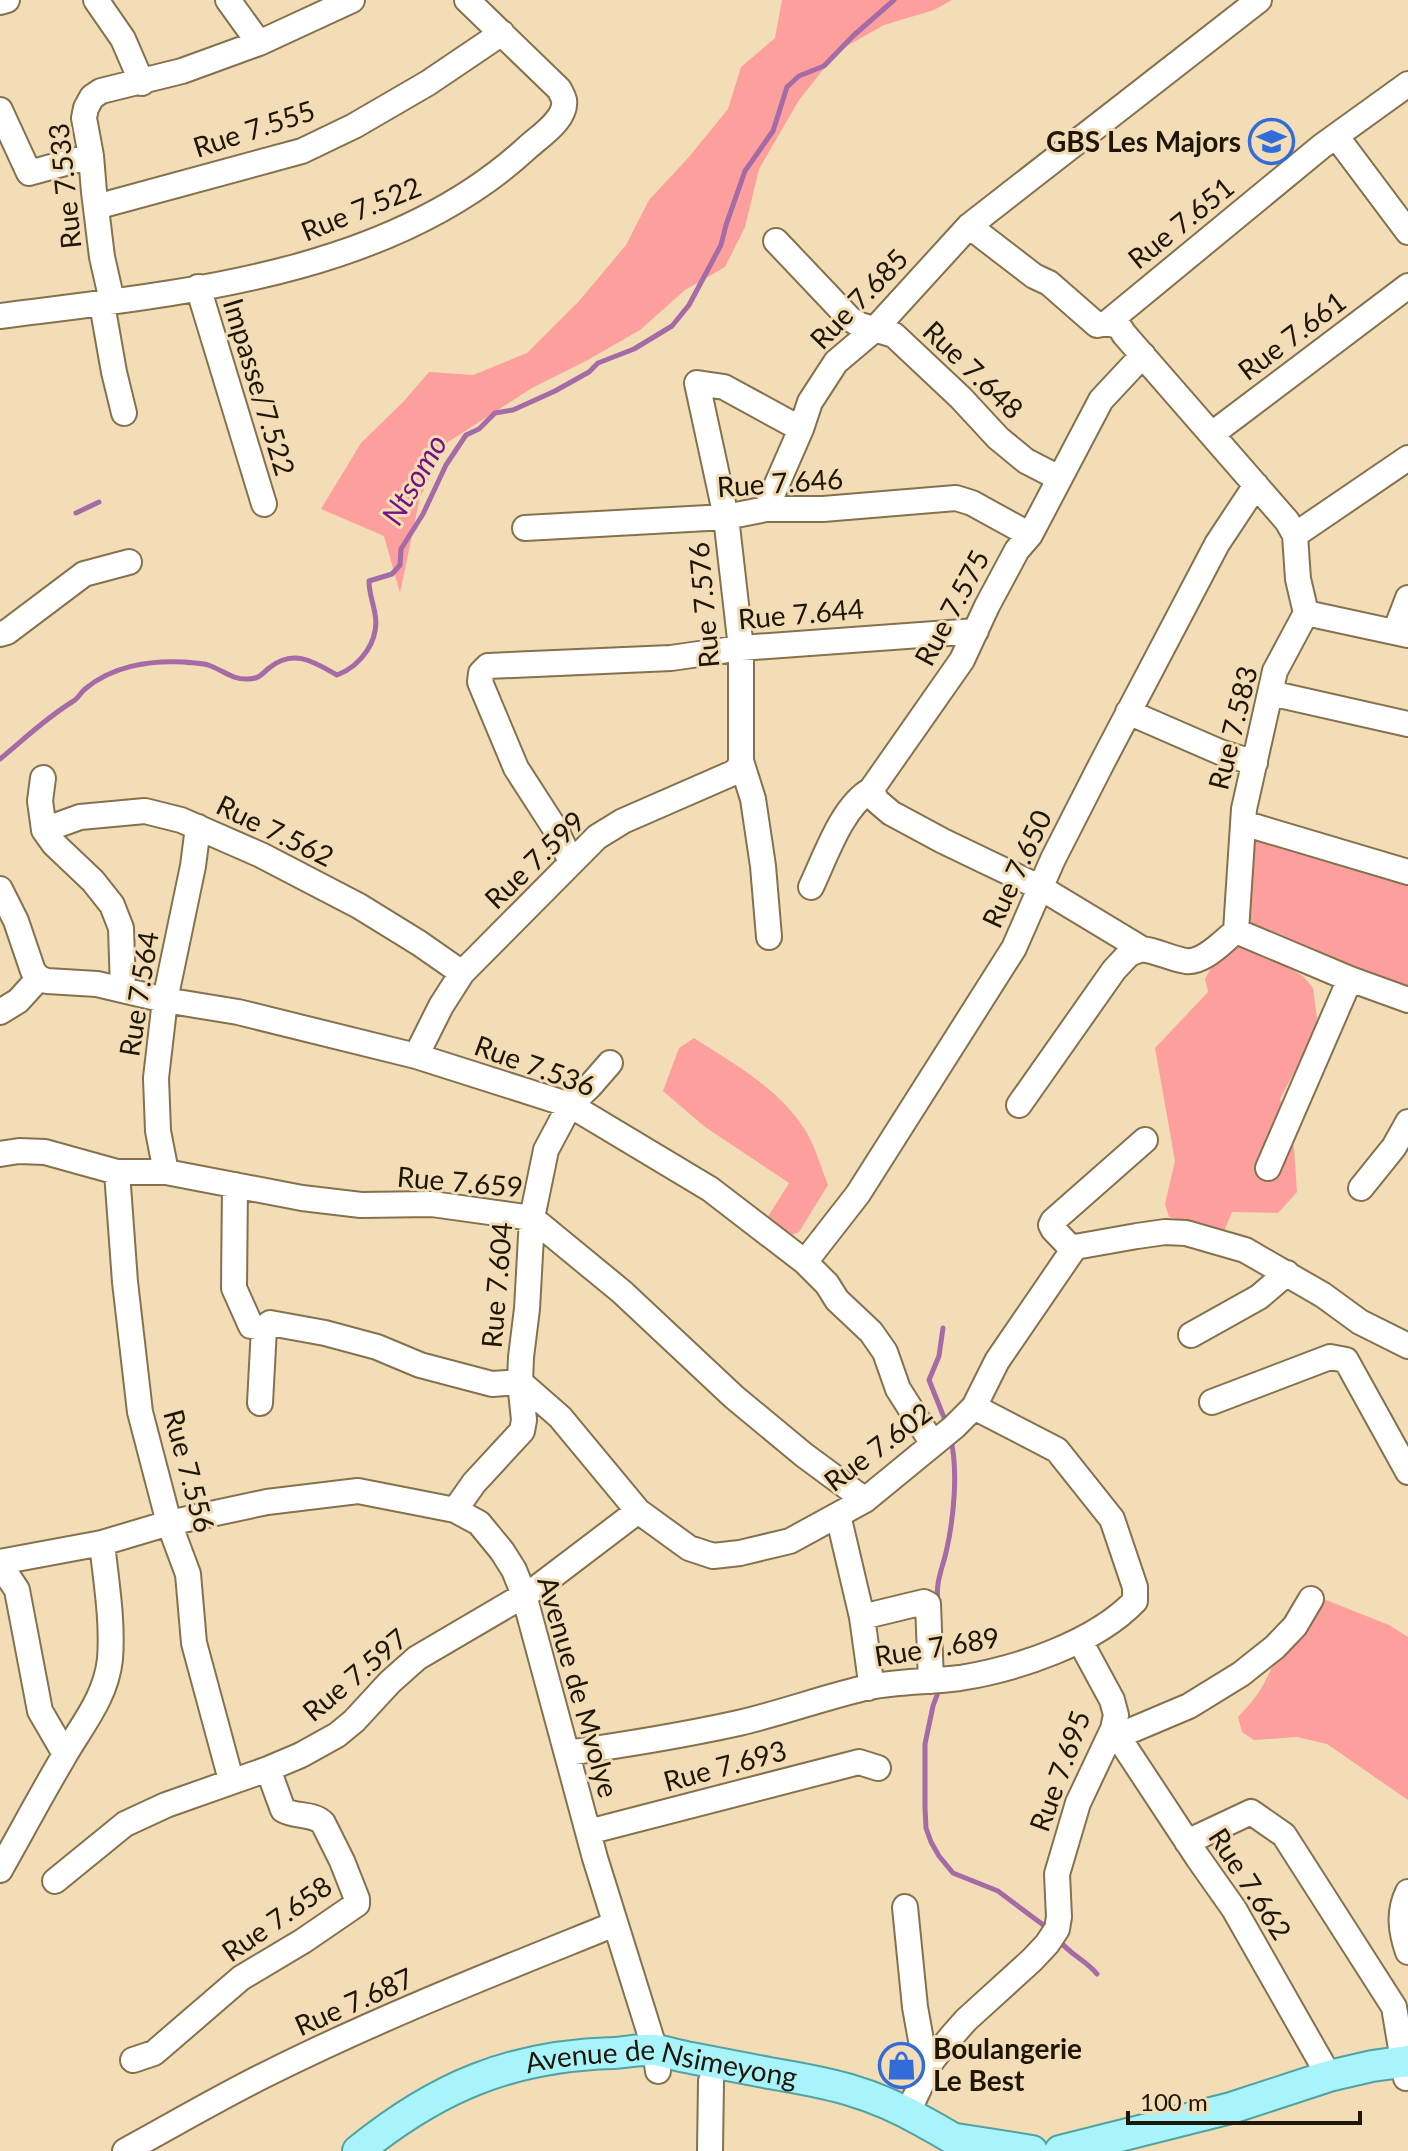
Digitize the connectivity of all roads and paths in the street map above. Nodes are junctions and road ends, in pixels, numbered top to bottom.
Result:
1 (7, 0) edge
2 (96, 0) edge
3 (228, 0) edge
4 (352, 0) edge
5 (467, 0) edge
6 (1259, 0) edge
7 (0, 2) edge
8 (502, 33) junction
9 (259, 43) junction
10 (142, 83) junction
11 (1408, 84) edge
12 (0, 110) edge
13 (1336, 136) junction
14 (91, 156) junction
15 (96, 207) junction
16 (969, 226) junction
17 (1408, 232) edge
18 (776, 241) dead end
19 (1408, 286) edge
20 (198, 287) junction
21 (107, 302) junction
22 (0, 316) edge
23 (1107, 323) junction
24 (875, 329) junction
25 (1143, 355) junction
26 (124, 413) dead end
27 (801, 429) junction
28 (1212, 434) junction
29 (1408, 458) edge
30 (1059, 478) junction
31 (1256, 485) junction
32 (264, 504) dead end
33 (766, 509) junction
34 (726, 517) junction
35 (525, 528) dead end
36 (1030, 535) junction
37 (1295, 535) junction
38 (129, 562) dead end
39 (1408, 598) edge
40 (1306, 613) junction
41 (976, 631) junction
42 (1402, 633) edge
43 (0, 634) edge
44 (741, 648) junction
45 (1270, 693) junction
46 (1128, 712) junction
47 (1408, 724) edge
48 (741, 761) junction
49 (1255, 763) junction
50 (43, 778) dead end
51 (871, 790) junction
52 (1243, 823) junction
53 (198, 827) junction
54 (44, 830) junction
55 (571, 862) junction
56 (1408, 872) edge
57 (811, 887) dead end
58 (1041, 888) junction
59 (0, 889) edge
60 (1236, 931) junction
61 (769, 937) dead end
62 (1142, 949) junction
63 (462, 973) junction
64 (39, 978) junction
65 (1350, 979) junction
66 (123, 989) junction
67 (165, 1000) junction
68 (1408, 1000) edge
69 (0, 1012) edge
70 (416, 1056) junction
71 (610, 1063) dead end
72 (570, 1105) junction
73 (1019, 1105) dead end
74 (1408, 1122) edge
75 (1145, 1140) dead end
76 (0, 1154) edge
77 (1268, 1168) dead end
78 (117, 1172) junction
79 (166, 1172) junction
80 (235, 1185) junction
81 (1361, 1188) dead end
82 (532, 1218) junction
83 (1072, 1249) junction
84 (805, 1262) junction
85 (1287, 1273) junction
86 (1360, 1322) junction
87 (264, 1328) junction
88 (1191, 1335) dead end
89 (1408, 1346) edge
90 (1346, 1360) junction
91 (520, 1382) junction
92 (1212, 1402) dead end
93 (260, 1403) dead end
94 (974, 1407) junction
95 (933, 1444) junction
96 (1408, 1472) edge
97 (865, 1500) junction
98 (455, 1510) junction
99 (638, 1511) junction
100 (838, 1515) junction
101 (169, 1523) junction
102 (102, 1543) junction
103 (0, 1563) edge
104 (524, 1595) junction
105 (1311, 1599) dead end
106 (862, 1617) junction
107 (1080, 1641) junction
108 (931, 1681) junction
109 (868, 1688) junction
110 (1115, 1732) junction
111 (567, 1753) junction
112 (65, 1754) junction
113 (878, 1768) dead end
114 (268, 1769) junction
115 (231, 1780) junction
116 (588, 1832) junction
117 (1187, 1842) junction
118 (0, 1870) edge
119 (55, 1881) dead end
120 (1408, 1892) edge
121 (905, 1907) dead end
122 (615, 1924) junction
123 (1408, 1952) edge
124 (133, 2060) dead end
125 (656, 2061) junction
126 (926, 2068) junction
127 (1406, 2069) edge
128 (1329, 2076) junction
129 (711, 2081) junction
130 (908, 2112) junction
131 (956, 2147) edge
132 (125, 2151) edge
133 (358, 2151) edge
134 (383, 2151) edge
135 (710, 2151) edge
136 (1032, 2151) edge
137 (1060, 2151) edge
138 (1125, 2151) edge

1 - 7 street
2 - 10 street
3 - 9 street
4 - 9 street, Rue 7.533
5 - 8 street, Rue 7.522
6 - 16 street, Rue 7.685
8 - 15 street, Rue 7.555
8 - 20 street, Rue 7.522
9 - 10 street, Rue 7.533
10 - 14 street, Rue 7.533
11 - 13 street, Rue 7.651
12 - 14 street
13 - 17 street
13 - 23 street, Rue 7.651
14 - 15 street, Rue 7.533
15 - 21 street, Rue 7.533
16 - 23 street
16 - 24 street, Rue 7.685
18 - 24 street, Rue 7.648
19 - 28 street, Rue 7.661
20 - 21 street, Rue 7.522
20 - 32 street, Impasse/7.522
21 - 22 street, Rue 7.522
21 - 26 street, Rue 7.533
23 - 25 street
24 - 27 street, Rue 7.685
24 - 30 street, Rue 7.648
25 - 28 street
25 - 30 street, Rue 7.575
27 - 33 street, Rue 7.685
27 - 34 street, Rue 7.576
28 - 31 street
29 - 37 street
30 - 36 street, Rue 7.575
31 - 37 street
31 - 46 street, Rue 7.650
33 - 34 street, Rue 7.646
33 - 36 street, Rue 7.646
34 - 35 street, Rue 7.646
34 - 44 street, Rue 7.576
36 - 41 street, Rue 7.575
37 - 40 street
38 - 43 street
39 - 42 street
40 - 42 street
40 - 45 street, Rue 7.583
41 - 44 street, Rue 7.644
41 - 51 street, Rue 7.575
44 - 48 street, Rue 7.576
44 - 55 street, Rue 7.644
45 - 47 street
45 - 49 street, Rue 7.583
46 - 49 street
46 - 58 street, Rue 7.650
48 - 55 street, Rue 7.599
48 - 61 street, Rue 7.576
49 - 52 street, Rue 7.583
50 - 54 street
51 - 57 street, Rue 7.575
51 - 58 street
52 - 56 street
52 - 60 street, Rue 7.583
53 - 54 street, Rue 7.562
53 - 63 street, Rue 7.562
53 - 67 street, Rue 7.564
54 - 66 street
55 - 63 street, Rue 7.599
58 - 62 street
58 - 84 street, Rue 7.650
59 - 64 street
60 - 62 street
60 - 65 street
62 - 73 street
63 - 70 street, Rue 7.599
64 - 66 street, Rue 7.536
64 - 69 street
65 - 68 street
65 - 77 street
66 - 67 street, Rue 7.536
67 - 70 street, Rue 7.536
67 - 79 street, Rue 7.564
70 - 72 street, Rue 7.536
71 - 72 street, Rue 7.604
72 - 82 street, Rue 7.604
72 - 84 street, Rue 7.536
74 - 81 street
75 - 83 street
76 - 78 street, Rue 7.659
78 - 79 street, Rue 7.659
78 - 101 street, Rue 7.556
79 - 80 street, Rue 7.659
80 - 82 street, Rue 7.659
80 - 87 street
82 - 91 street, Rue 7.604
82 - 97 street, Rue 7.659
83 - 85 street
83 - 94 street, Rue 7.602
84 - 95 street, Rue 7.536
85 - 86 street
85 - 88 street
86 - 89 street
86 - 90 street
87 - 91 street
87 - 93 street
90 - 92 street
90 - 96 street
91 - 98 street, Rue 7.604
91 - 99 street, Rue 7.602
94 - 95 street, Rue 7.602
94 - 107 street, Rue 7.689
95 - 97 street, Rue 7.602
97 - 100 street, Rue 7.602
98 - 101 street, Avenue de Mvolye
98 - 104 street, Avenue de Mvolye
99 - 100 street, Rue 7.602
99 - 104 street, Rue 7.597
100 - 106 street
101 - 102 street, Avenue de Mvolye
101 - 115 street, Rue 7.556
102 - 103 street, Avenue de Mvolye
102 - 112 street
103 - 112 street
104 - 111 street, Avenue de Mvolye
104 - 114 street, Rue 7.597
105 - 110 street
106 - 108 street
106 - 109 street
107 - 108 street, Rue 7.689
107 - 110 street, Rue 7.695
108 - 109 street, Rue 7.689
109 - 111 street, Rue 7.689
110 - 117 street, Rue 7.662
110 - 126 street, Rue 7.695
111 - 116 street, Avenue de Mvolye
112 - 118 street
113 - 116 street, Rue 7.693
114 - 115 street, Rue 7.597
114 - 124 street, Rue 7.658
115 - 119 street, Rue 7.597
116 - 122 street, Avenue de Mvolye
117 - 127 street
117 - 128 street, Rue 7.662
120 - 123 street
121 - 126 street
122 - 125 street, Avenue de Mvolye
122 - 132 street, Rue 7.687
125 - 129 main road, Avenue de Nsimeyong
125 - 130 main road, Avenue de Nsimeyong
125 - 133 main road, Avenue de Nsimeyong
125 - 134 main road, Avenue de Nsimeyong
126 - 130 street, Rue 7.695
127 - 128 main road
127 - 138 main road
128 - 137 main road
129 - 131 main road, Avenue de Nsimeyong
129 - 135 street
130 - 131 main road, Avenue de Nsimeyong
131 - 136 main road

